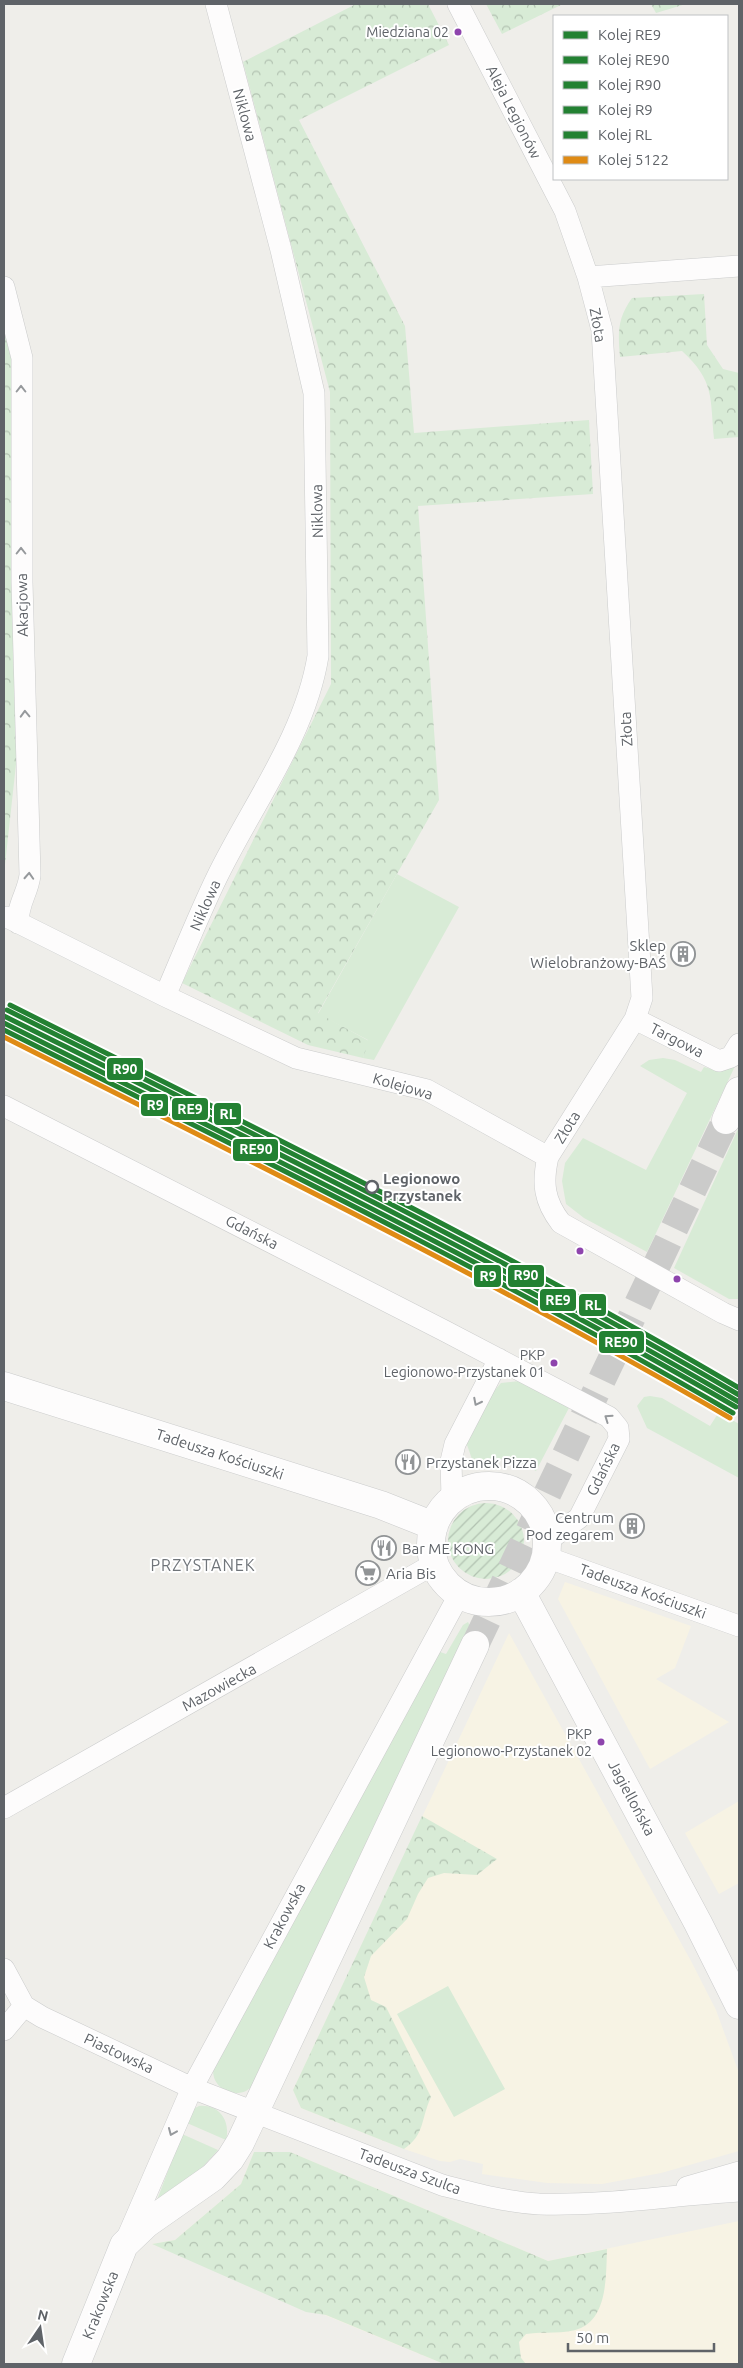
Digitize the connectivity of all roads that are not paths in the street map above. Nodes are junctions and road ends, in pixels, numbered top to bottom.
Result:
1 (216, 4) edge
2 (458, 4) edge
3 (739, 266) edge
4 (588, 277) junction
5 (4, 287) edge
6 (11, 919) edge
7 (164, 996) junction
8 (636, 1019) junction
9 (739, 1044) edge
10 (4, 1106) edge
11 (548, 1156) junction
12 (739, 1320) edge
13 (499, 1359) junction
14 (4, 1386) edge
15 (452, 1498) junction
16 (434, 1526) junction
17 (546, 1549) junction
18 (434, 1564) junction
19 (521, 1592) junction
20 (459, 1594) junction
21 (739, 1626) edge
22 (475, 1645) tunnel mouth
23 (4, 1808) edge
24 (4, 1969) edge
25 (24, 2006) junction
26 (739, 2006) edge
27 (4, 2030) edge
28 (192, 2088) junction
29 (255, 2112) junction
30 (739, 2172) edge
31 (739, 2191) edge
32 (661, 2196) junction
33 (124, 2246) junction
34 (76, 2364) edge

1 - 7 street, Niklowa
2 - 4 street, Aleja Legionów
3 - 4 street
4 - 8 street, Złota
6 -> 5 street, Akacjowa
6 - 7 street, Kolejowa
7 - 11 street, Kolejowa
8 - 9 street, Targowa
8 - 11 street, Złota
10 - 13 street, Gdańska
11 - 12 street
13 -> 15 street
17 -> 13 street, Gdańska
14 - 16 street, Tadeusza Kościuszki
15 - 16 street
15 - 17 street
16 - 18 street
17 - 19 street
17 - 21 street, Tadeusza Kościuszki
18 - 20 street
18 - 23 street, Mazowiecka
19 - 20 street
19 - 26 street, Jagiellońska
20 - 28 street, Krakowska
22 - 29 street, Krakowska
24 - 25 street
25 - 27 street
25 - 28 street, Piastowska
28 - 29 street, Piastowska
28 -> 33 street, Krakowska
29 - 32 street, Tadeusza Szulca
29 - 33 street, Krakowska
30 - 32 street, Tadeusza Szulca
31 - 32 street, Tadeusza Szulca
33 - 34 street, Krakowska

